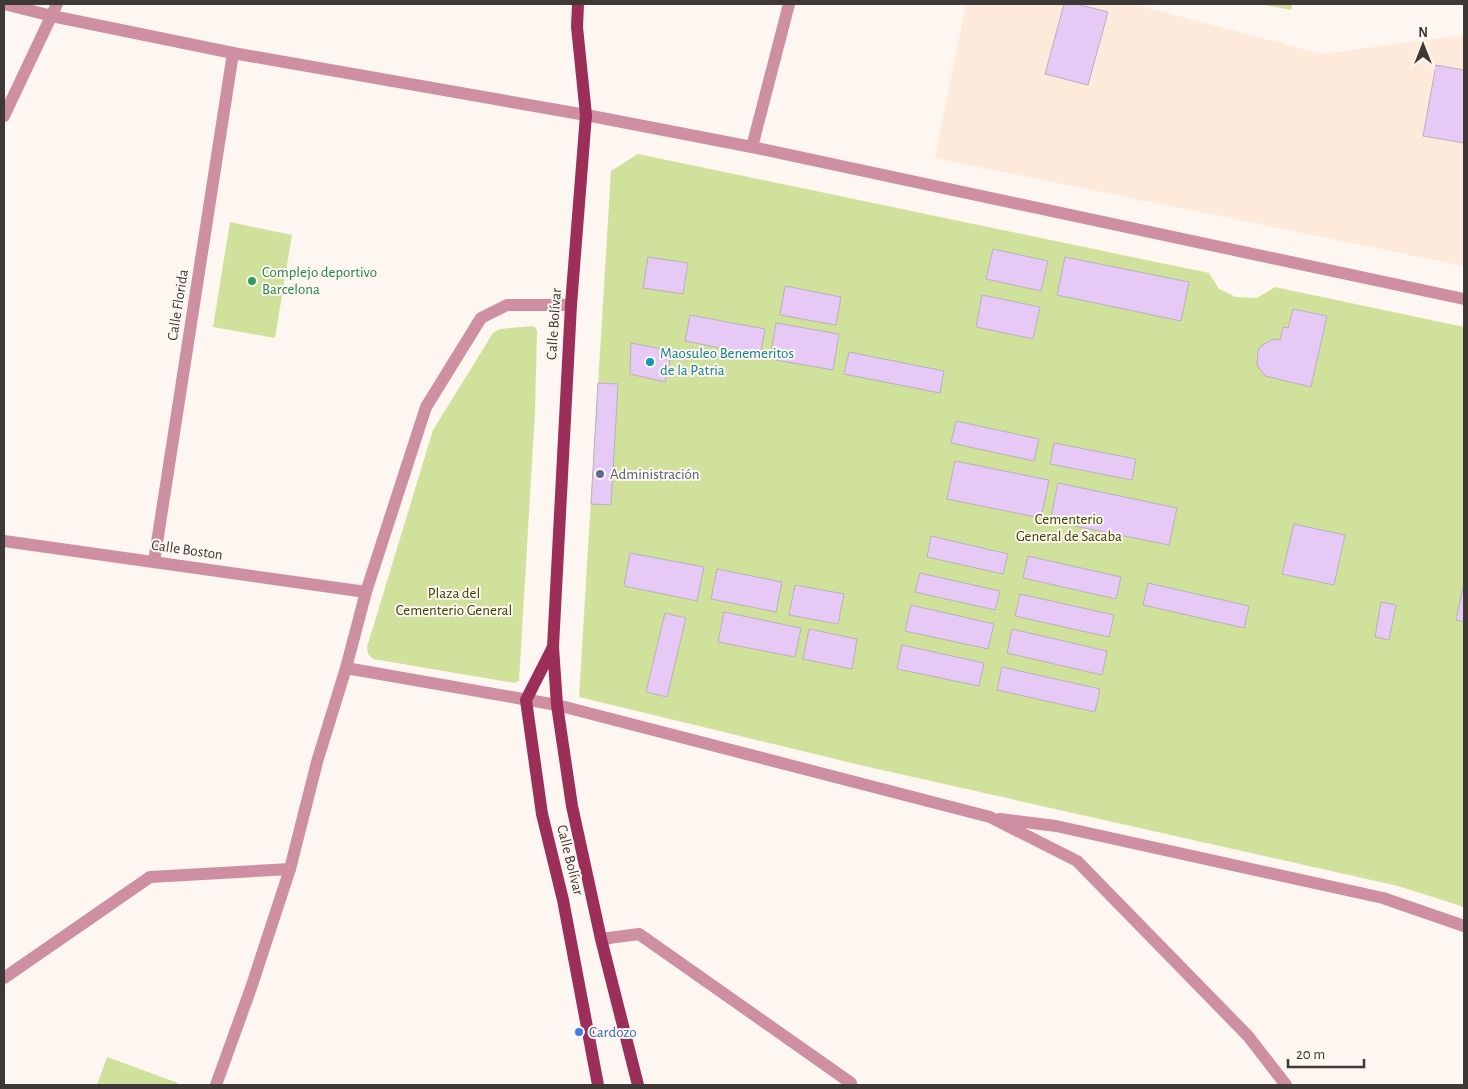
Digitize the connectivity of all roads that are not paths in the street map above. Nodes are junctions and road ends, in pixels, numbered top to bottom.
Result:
1 (4, 4) edge
2 (57, 4) edge
3 (578, 4) edge
4 (789, 4) edge
5 (52, 16) junction
6 (233, 53) junction
7 (586, 115) junction
8 (4, 116) edge
9 (752, 147) junction
10 (1464, 298) edge
11 (571, 305) junction
12 (4, 541) edge
13 (154, 562) junction
14 (366, 592) junction
15 (553, 647) junction
16 (346, 668) junction
17 (526, 700) junction
18 (557, 705) junction
19 (990, 817) junction
20 (290, 869) junction
21 (1464, 926) edge
22 (601, 939) junction
23 (4, 978) edge
24 (851, 1083) dead end
25 (216, 1085) edge
26 (598, 1085) edge
27 (638, 1085) edge
28 (1286, 1085) edge

1 - 5 street
2 - 5 street
3 - 7 main road, Calle Bolívar
4 - 9 street
5 - 6 street
5 - 8 street
6 - 7 street
6 - 13 street, Calle Florida
7 - 9 street
7 - 11 main road, Calle Bolívar
9 - 10 street
11 - 14 street
11 - 15 main road, Calle Bolívar
12 - 13 street, Calle Boston
13 - 14 street, Calle Boston
14 - 16 street
15 - 17 main road, Calle Bolívar
15 - 18 main road, Calle Bolívar
16 - 17 street
16 - 20 street
17 - 18 street
17 - 26 main road, Calle Bolívar
18 - 19 street
18 - 22 main road, Calle Bolívar
19 - 21 street
19 - 28 street
20 - 23 street
20 - 25 street
22 - 24 street
22 - 27 main road, Calle Bolívar

